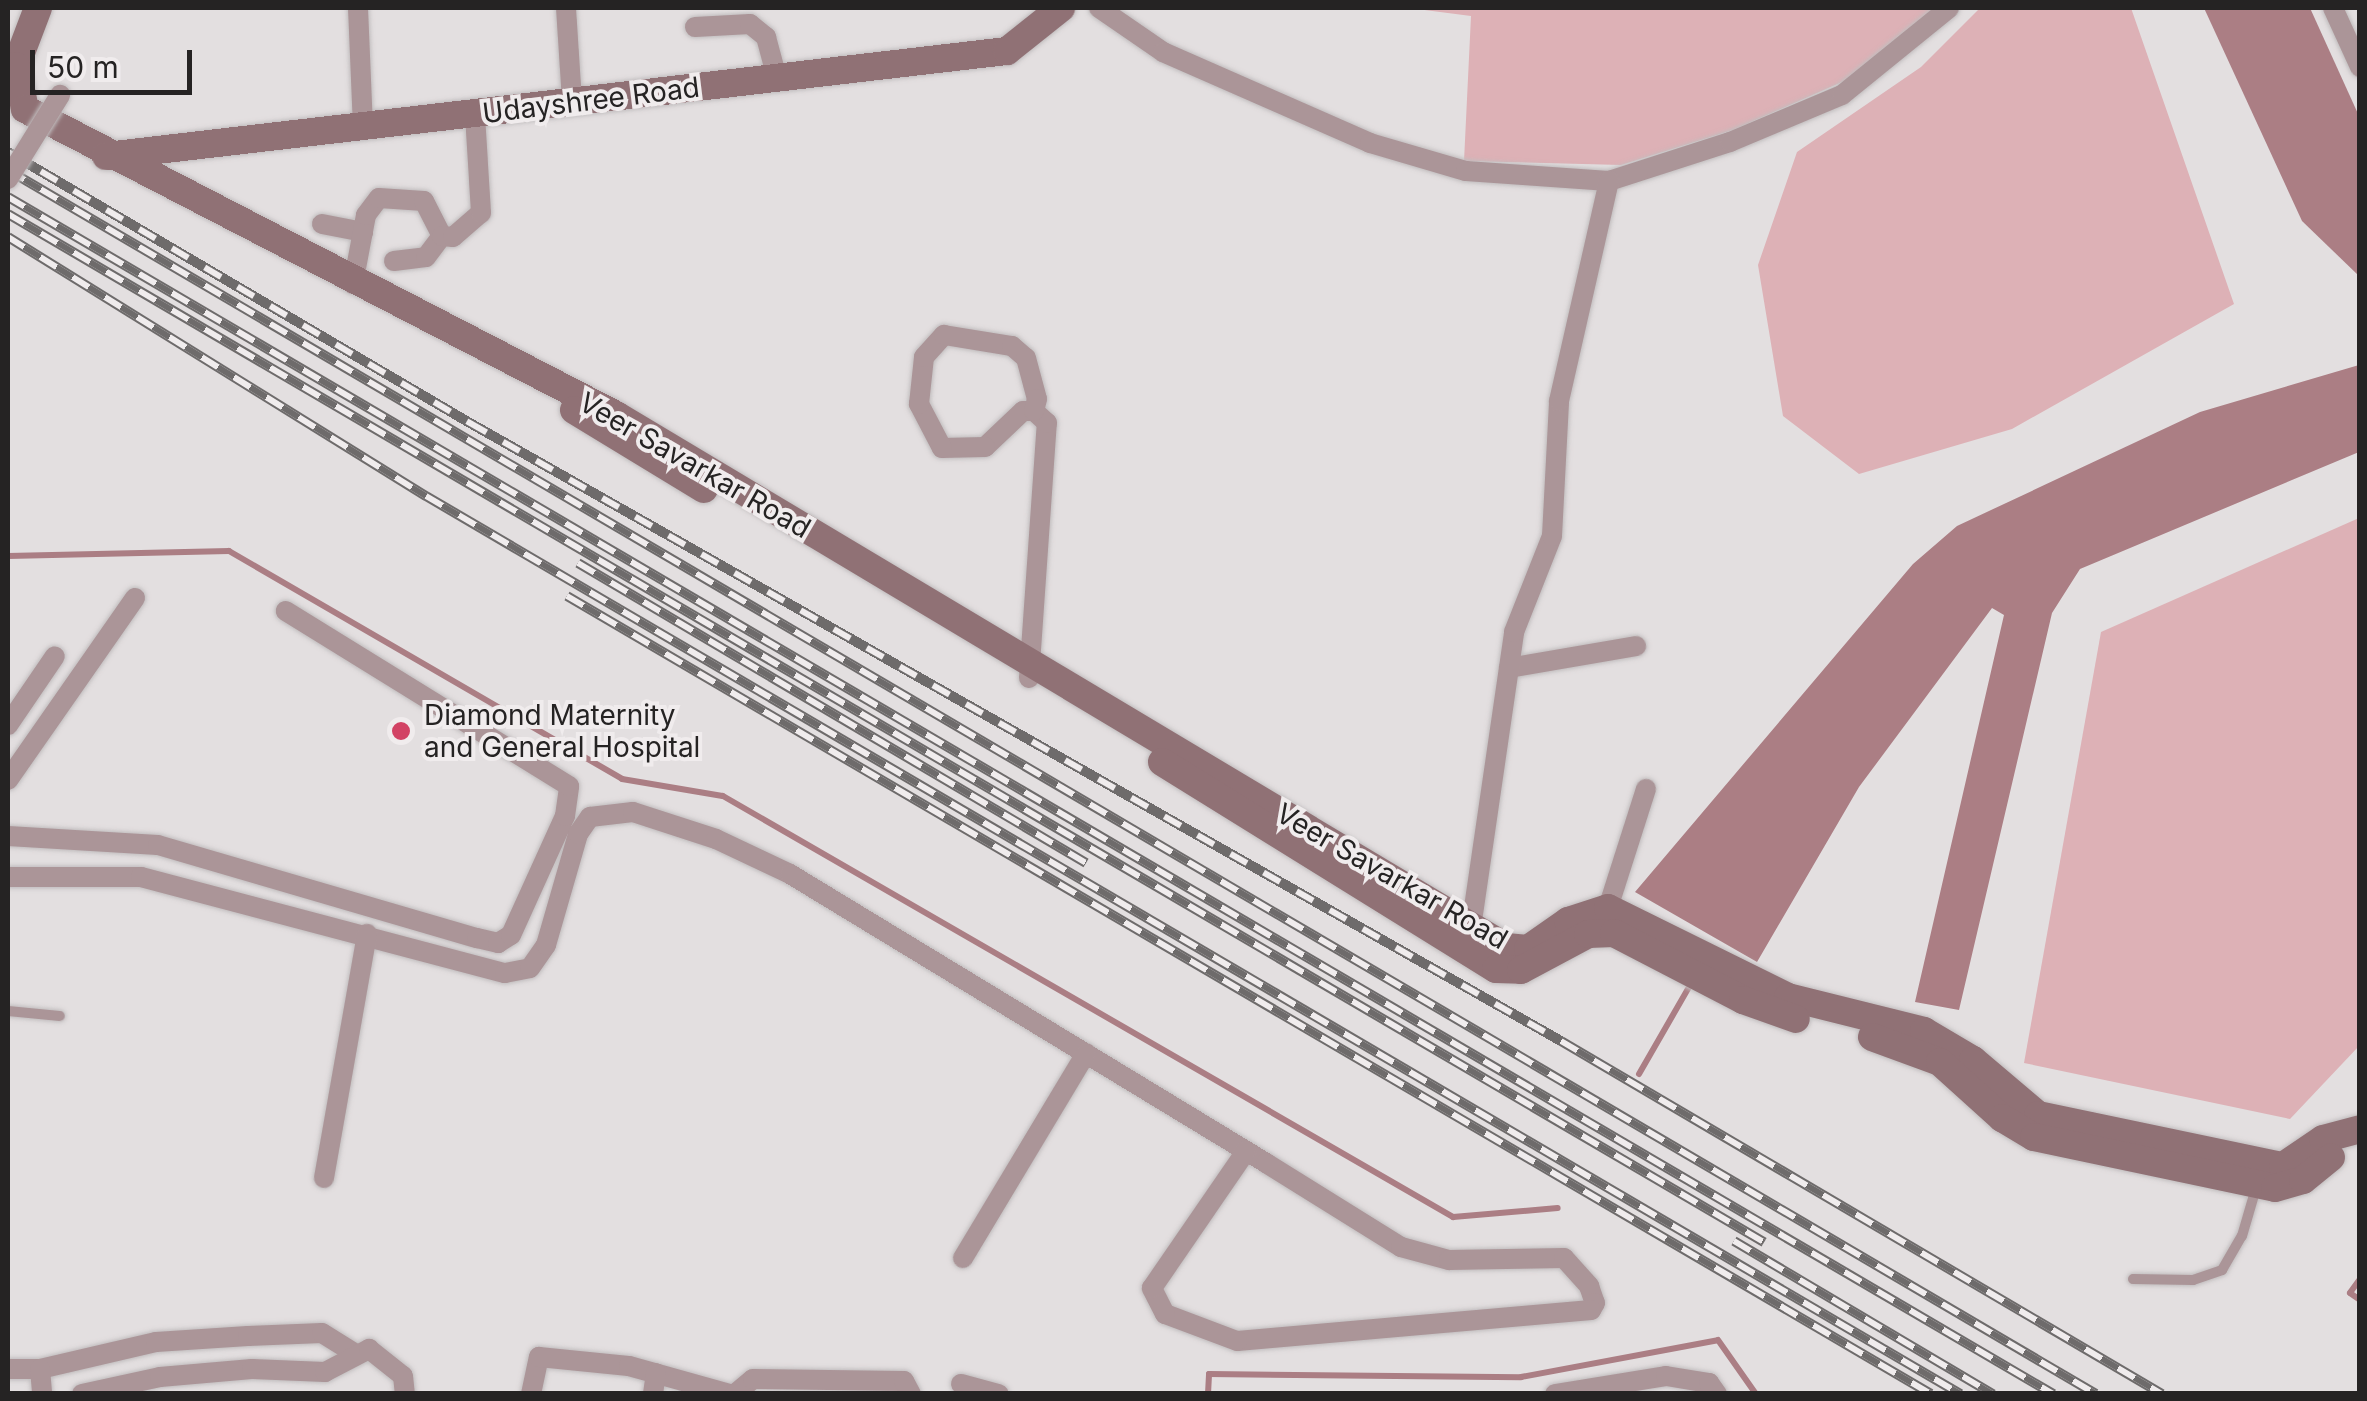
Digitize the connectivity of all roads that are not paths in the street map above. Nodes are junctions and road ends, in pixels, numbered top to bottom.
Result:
1 (38, 8) edge
2 (358, 8) edge
3 (566, 8) edge
4 (1061, 8) edge
5 (1099, 8) edge
6 (1950, 8) edge
7 (2333, 8) edge
8 (695, 26) dead end
9 (2360, 67) edge
10 (778, 78) junction
11 (60, 96) dead end
12 (572, 102) junction
13 (475, 114) junction
14 (363, 127) junction
15 (106, 156) junction
16 (8, 180) edge
17 (1608, 181) junction
18 (322, 224) dead end
19 (363, 232) junction
20 (442, 236) junction
21 (394, 261) dead end
22 (352, 284) junction
23 (1034, 411) junction
24 (134, 598) dead end
25 (286, 611) dead end
26 (1636, 646) dead end
27 (55, 656) dead end
28 (1509, 668) junction
29 (1029, 669) junction
30 (8, 726) edge
31 (8, 780) edge
32 (1646, 789) dead end
33 (8, 836) edge
34 (8, 877) edge
35 (1616, 918) junction
36 (1471, 928) junction
37 (367, 934) junction
38 (8, 1011) edge
39 (60, 1016) dead end
40 (1086, 1053) junction
41 (2360, 1129) edge
42 (2360, 1148) edge
43 (1246, 1150) junction
44 (2259, 1173) junction
45 (324, 1178) dead end
46 (963, 1258) dead end
47 (2134, 1279) dead end
48 (286, 1334) junction
49 (353, 1352) junction
50 (40, 1368) junction
51 (8, 1369) edge
52 (286, 1370) junction
53 (655, 1384) edge
54 (961, 1384) dead end
55 (1669, 1384) edge
56 (159, 1385) edge
57 (42, 1394) edge
58 (82, 1394) edge
59 (405, 1394) edge
60 (531, 1394) edge
61 (733, 1394) edge
62 (911, 1394) edge
63 (999, 1394) edge
64 (1555, 1394) edge
65 (1717, 1394) edge

1 - 15 street, Veer Savarkar Road
2 - 14 street
3 - 12 street
4 - 10 street, Udayshree Road
5 - 17 street
6 - 17 street
7 - 9 street
8 - 10 street
10 - 12 street, Udayshree Road
11 - 16 street, bridge
12 - 13 street, Udayshree Road
13 - 14 street, Udayshree Road
13 - 20 street
14 - 15 street, Udayshree Road
15 - 22 street, Veer Savarkar Road
17 - 28 street
18 - 19 street
19 - 20 street
19 - 22 street
20 - 21 street
22 - 29 street, Veer Savarkar Road
23 - 23 street
23 - 29 street
24 - 31 street
25 - 33 street
26 - 28 street
27 - 30 street
28 - 36 street
29 - 35 street, Veer Savarkar Road
29 - 36 street, Veer Savarkar Road
32 - 35 street
34 - 37 street
35 - 36 street, Veer Savarkar Road
35 - 44 street
37 - 40 street
37 - 45 street
38 - 39 lane
40 - 43 street
40 - 46 street
41 - 44 street
42 - 44 street
43 - 43 street
44 - 47 lane
48 - 49 street
48 - 50 street
48 - 52 street
49 - 52 street
49 - 59 street
50 - 51 street
50 - 57 street
52 - 56 street
53 - 60 street
53 - 61 street
54 - 63 street
55 - 64 street
55 - 65 street
56 - 58 street
61 - 62 street

